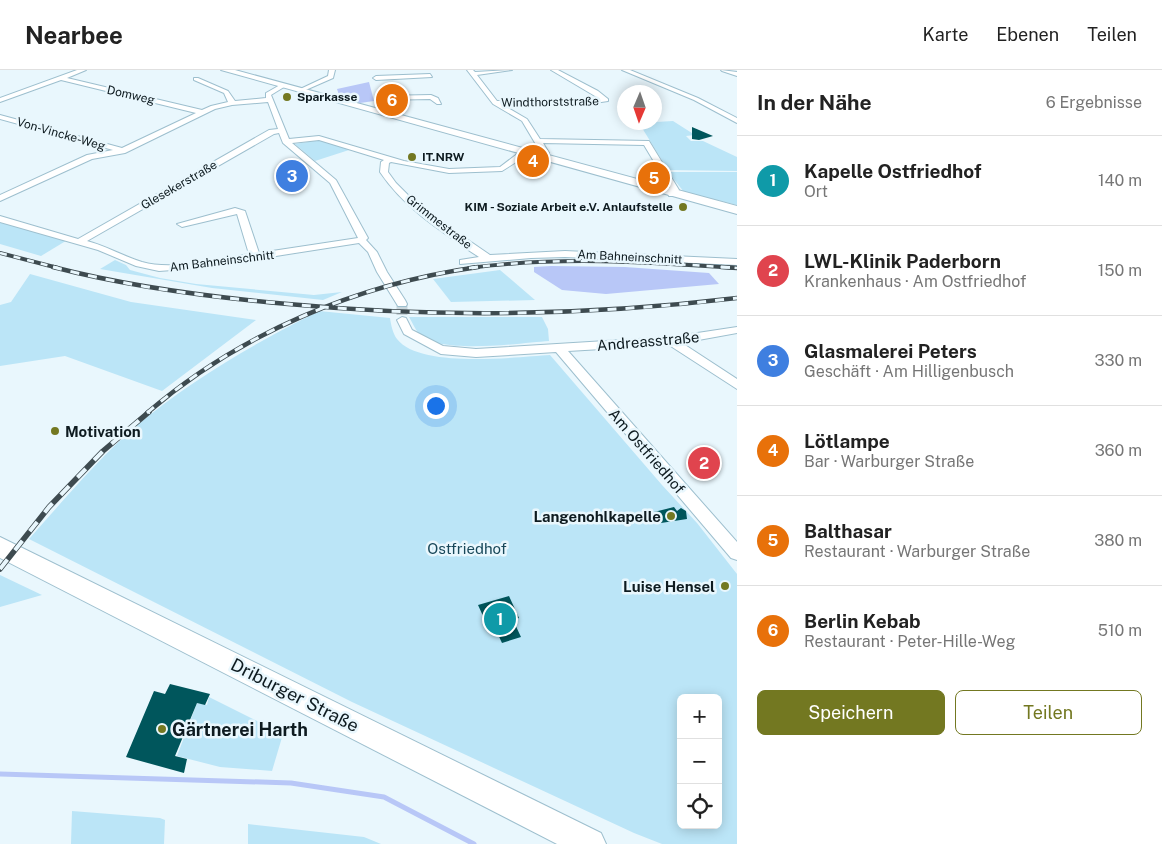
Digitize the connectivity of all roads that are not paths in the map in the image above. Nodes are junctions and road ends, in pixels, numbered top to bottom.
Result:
1 (83, 70) edge
2 (225, 70) edge
3 (332, 70) edge
4 (374, 70) edge
5 (509, 70) edge
6 (554, 70) edge
7 (624, 70) edge
8 (724, 70) edge
9 (472, 72) edge
10 (737, 74) edge
11 (430, 76) dead end
12 (60, 78) junction
13 (376, 78) junction
14 (196, 79) dead end
15 (282, 86) junction
16 (298, 91) junction
17 (381, 98) junction
18 (0, 100) edge
19 (270, 100) junction
20 (232, 103) junction
21 (439, 103) dead end
22 (494, 103) junction
23 (377, 111) junction
24 (202, 112) junction
25 (0, 116) edge
26 (737, 121) edge
27 (281, 132) junction
28 (286, 141) junction
29 (538, 141) junction
30 (122, 151) junction
31 (524, 153) junction
32 (542, 158) junction
33 (389, 160) junction
34 (672, 194) junction
35 (0, 198) edge
36 (737, 210) edge
37 (0, 218) edge
38 (182, 224) dead end
39 (362, 240) junction
40 (79, 242) junction
41 (255, 257) junction
42 (486, 258) junction
43 (463, 262) dead end
44 (737, 262) edge
45 (402, 304) tunnel mouth
46 (402, 320) tunnel mouth
47 (737, 330) edge
48 (671, 341) junction
49 (559, 348) junction
50 (737, 385) edge
51 (0, 547) edge
52 (737, 553) edge
53 (590, 844) edge

1 - 12 street
2 - 15 main road
3 - 16 street
4 - 13 street
5 - 9 street
6 - 22 street, Windthorststraße
7 - 26 street
8 - 10 street
9 - 22 street
11 - 13 street
12 - 18 street
12 - 24 street, Domweg
13 - 17 street
14 - 20 street
15 - 16 main road
15 - 19 street
16 - 23 main road
17 - 21 street
17 - 23 street
19 - 20 street
19 - 27 street
20 - 24 street
22 - 29 street
23 - 31 main road
24 - 30 street
25 - 30 street, Von-Vincke-Weg
27 - 28 street
27 - 40 street, Glesekerstraße
28 - 33 street
28 - 39 street
29 - 32 street
29 - 34 street
30 - 35 street
31 - 32 main road
31 - 33 street
32 - 34 main road
33 - 42 street, Grimmestraße
34 - 36 main road
37 - 40 street, Am Bahneinschnitt
38 - 41 street
39 - 41 street, Am Bahneinschnitt
39 - 45 street
40 - 41 street, Am Bahneinschnitt
42 - 43 street, Am Bahneinschnitt
42 - 44 street, Am Bahneinschnitt
46 - 49 street, Andreasstraße
47 - 48 street, Andreasstraße
48 - 49 street, Andreasstraße
48 - 50 street
49 - 52 street, Am Ostfriedhof
51 - 53 main road, Driburger Straße

